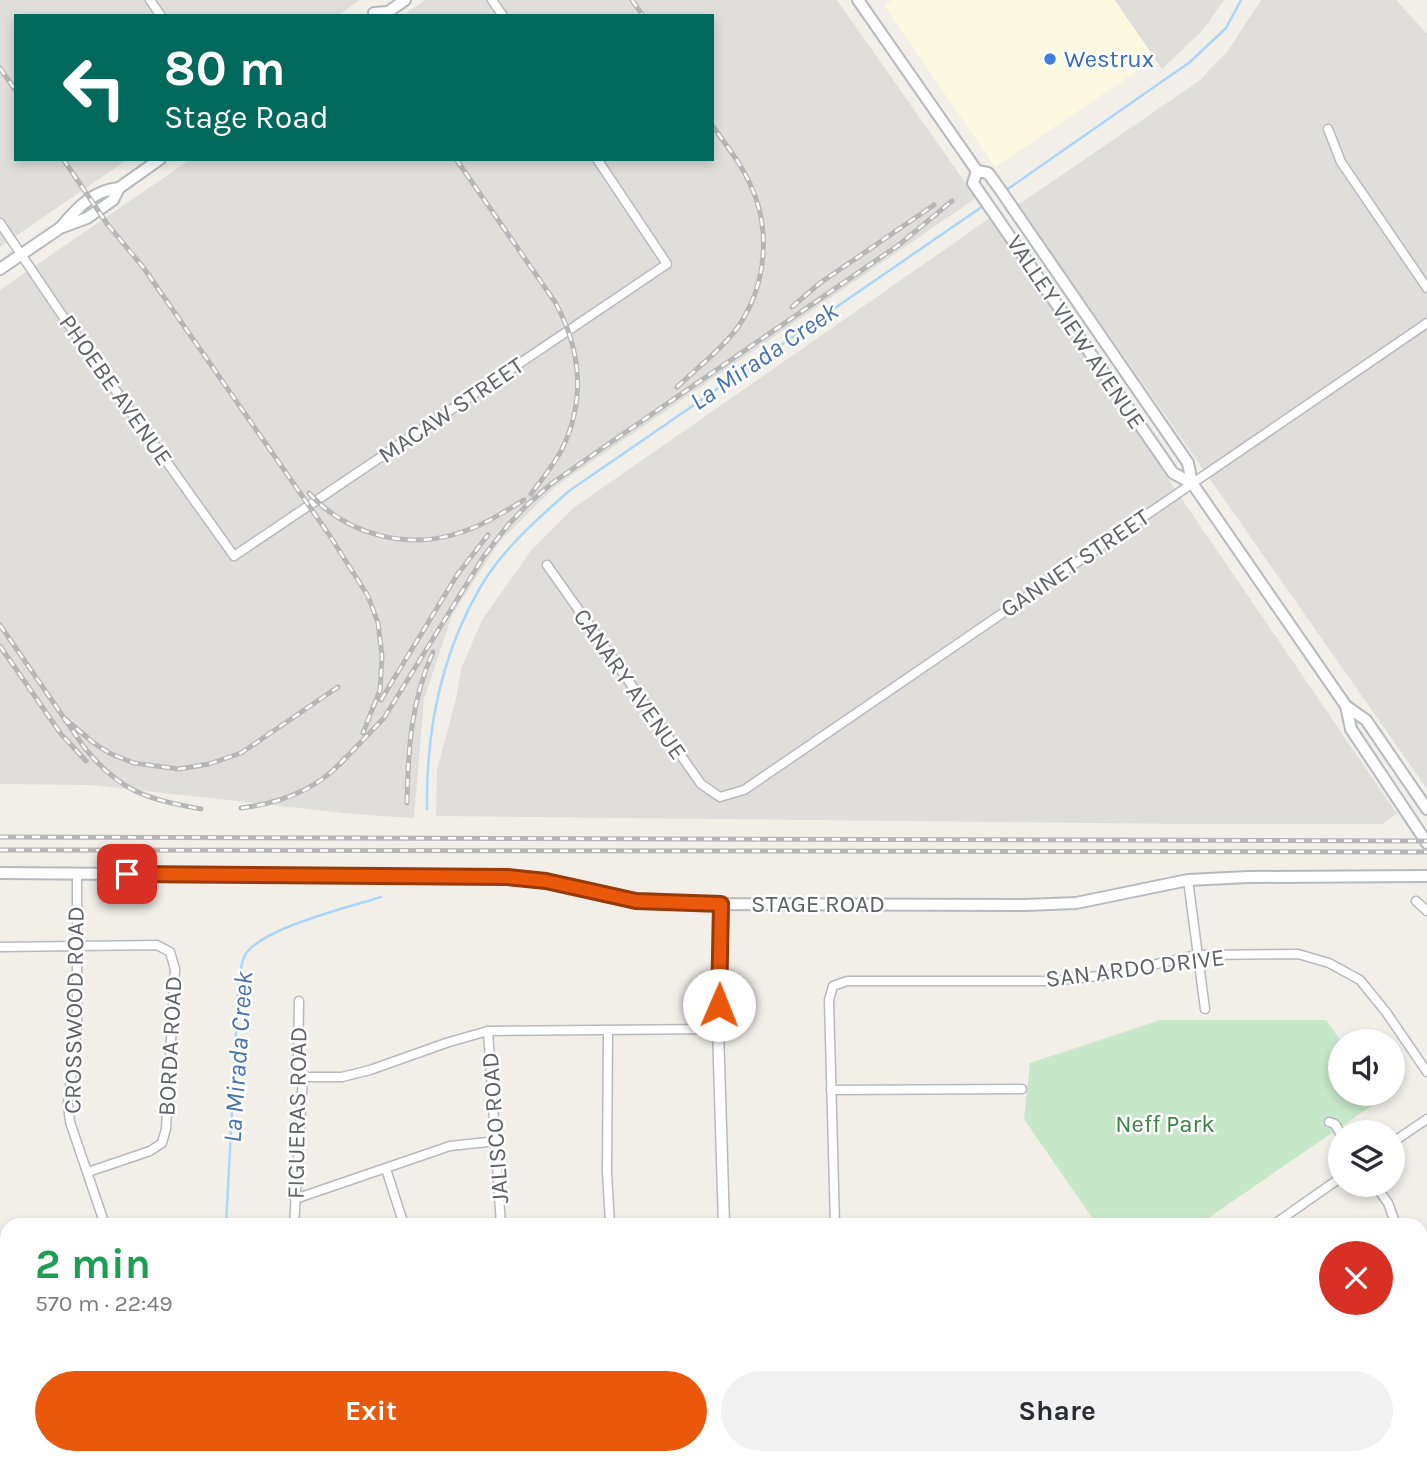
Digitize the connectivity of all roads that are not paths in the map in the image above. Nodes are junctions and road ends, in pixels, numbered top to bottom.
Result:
1 (380, 0) edge
2 (405, 0) edge
3 (859, 0) edge
4 (372, 14) edge
5 (1328, 130) dead end
6 (157, 161) edge
7 (598, 161) edge
8 (977, 171) junction
9 (0, 223) edge
10 (22, 254) junction
11 (0, 270) edge
12 (1427, 288) edge
13 (1427, 323) edge
14 (1192, 484) junction
15 (234, 556) joint
16 (547, 565) dead end
17 (1346, 706) junction
18 (720, 797) joint
19 (1427, 808) edge
20 (1427, 843) edge
21 (0, 873) edge
22 (77, 873) junction
23 (1427, 876) edge
24 (1188, 880) junction
25 (1416, 901) dead end
26 (721, 904) junction
27 (1427, 911) edge
28 (77, 946) junction
29 (0, 947) edge
30 (1196, 955) junction
31 (299, 1001) dead end
32 (1205, 1009) dead end
33 (718, 1029) junction
34 (608, 1030) junction
35 (488, 1031) junction
36 (1427, 1072) edge
37 (303, 1077) junction
38 (1022, 1089) dead end
39 (831, 1090) junction
40 (1427, 1119) edge
41 (1405, 1134) edge
42 (496, 1141) junction
43 (386, 1169) junction
44 (88, 1172) junction
45 (1328, 1186) edge
46 (1384, 1197) edge
47 (295, 1199) junction
48 (103, 1218) edge
49 (294, 1218) edge
50 (402, 1218) edge
51 (501, 1218) edge
52 (610, 1218) edge
53 (724, 1218) edge
54 (835, 1218) edge
55 (1283, 1218) edge
56 (1393, 1218) edge

1 - 4 main road
2 - 4 main road
3 - 8 main road, VALLEY VIEW AVENUE
5 - 12 street
6 - 10 main road
7 - 15 street, MACAW STREET
8 - 14 main road, VALLEY VIEW AVENUE
8 - 14 main road, VALLEY VIEW AVENUE
9 - 10 street, PHOEBE AVENUE
10 - 11 main road
10 - 15 street, PHOEBE AVENUE
13 - 14 street, GANNET STREET
14 - 17 main road, VALLEY VIEW AVENUE
14 - 18 street, GANNET STREET
16 - 18 street, CANARY AVENUE
17 - 19 main road, VALLEY VIEW AVENUE
17 - 20 main road, VALLEY VIEW AVENUE
21 - 22 main road, STAGE ROAD
22 - 26 main road, STAGE ROAD
22 - 28 street, CROSSWOOD ROAD
23 - 24 main road, STAGE ROAD
24 - 26 main road, STAGE ROAD
24 - 30 street
25 - 27 street
26 - 33 street
28 - 29 street
28 - 44 street, CROSSWOOD ROAD
28 - 44 street, BORDA ROAD
30 - 32 street
30 - 36 street, SAN ARDO DRIVE
30 - 39 street, SAN ARDO DRIVE
31 - 37 street, FIGUERAS ROAD
33 - 34 street
33 - 53 street
34 - 35 street
34 - 52 street
35 - 37 street
35 - 42 street, JALISCO ROAD
37 - 47 street, FIGUERAS ROAD
38 - 39 street
39 - 54 street
40 - 41 street
42 - 43 street
42 - 51 street, JALISCO ROAD
43 - 47 street
43 - 50 street
44 - 48 street, CROSSWOOD ROAD
45 - 55 street
46 - 56 street
47 - 49 street, FIGUERAS ROAD

